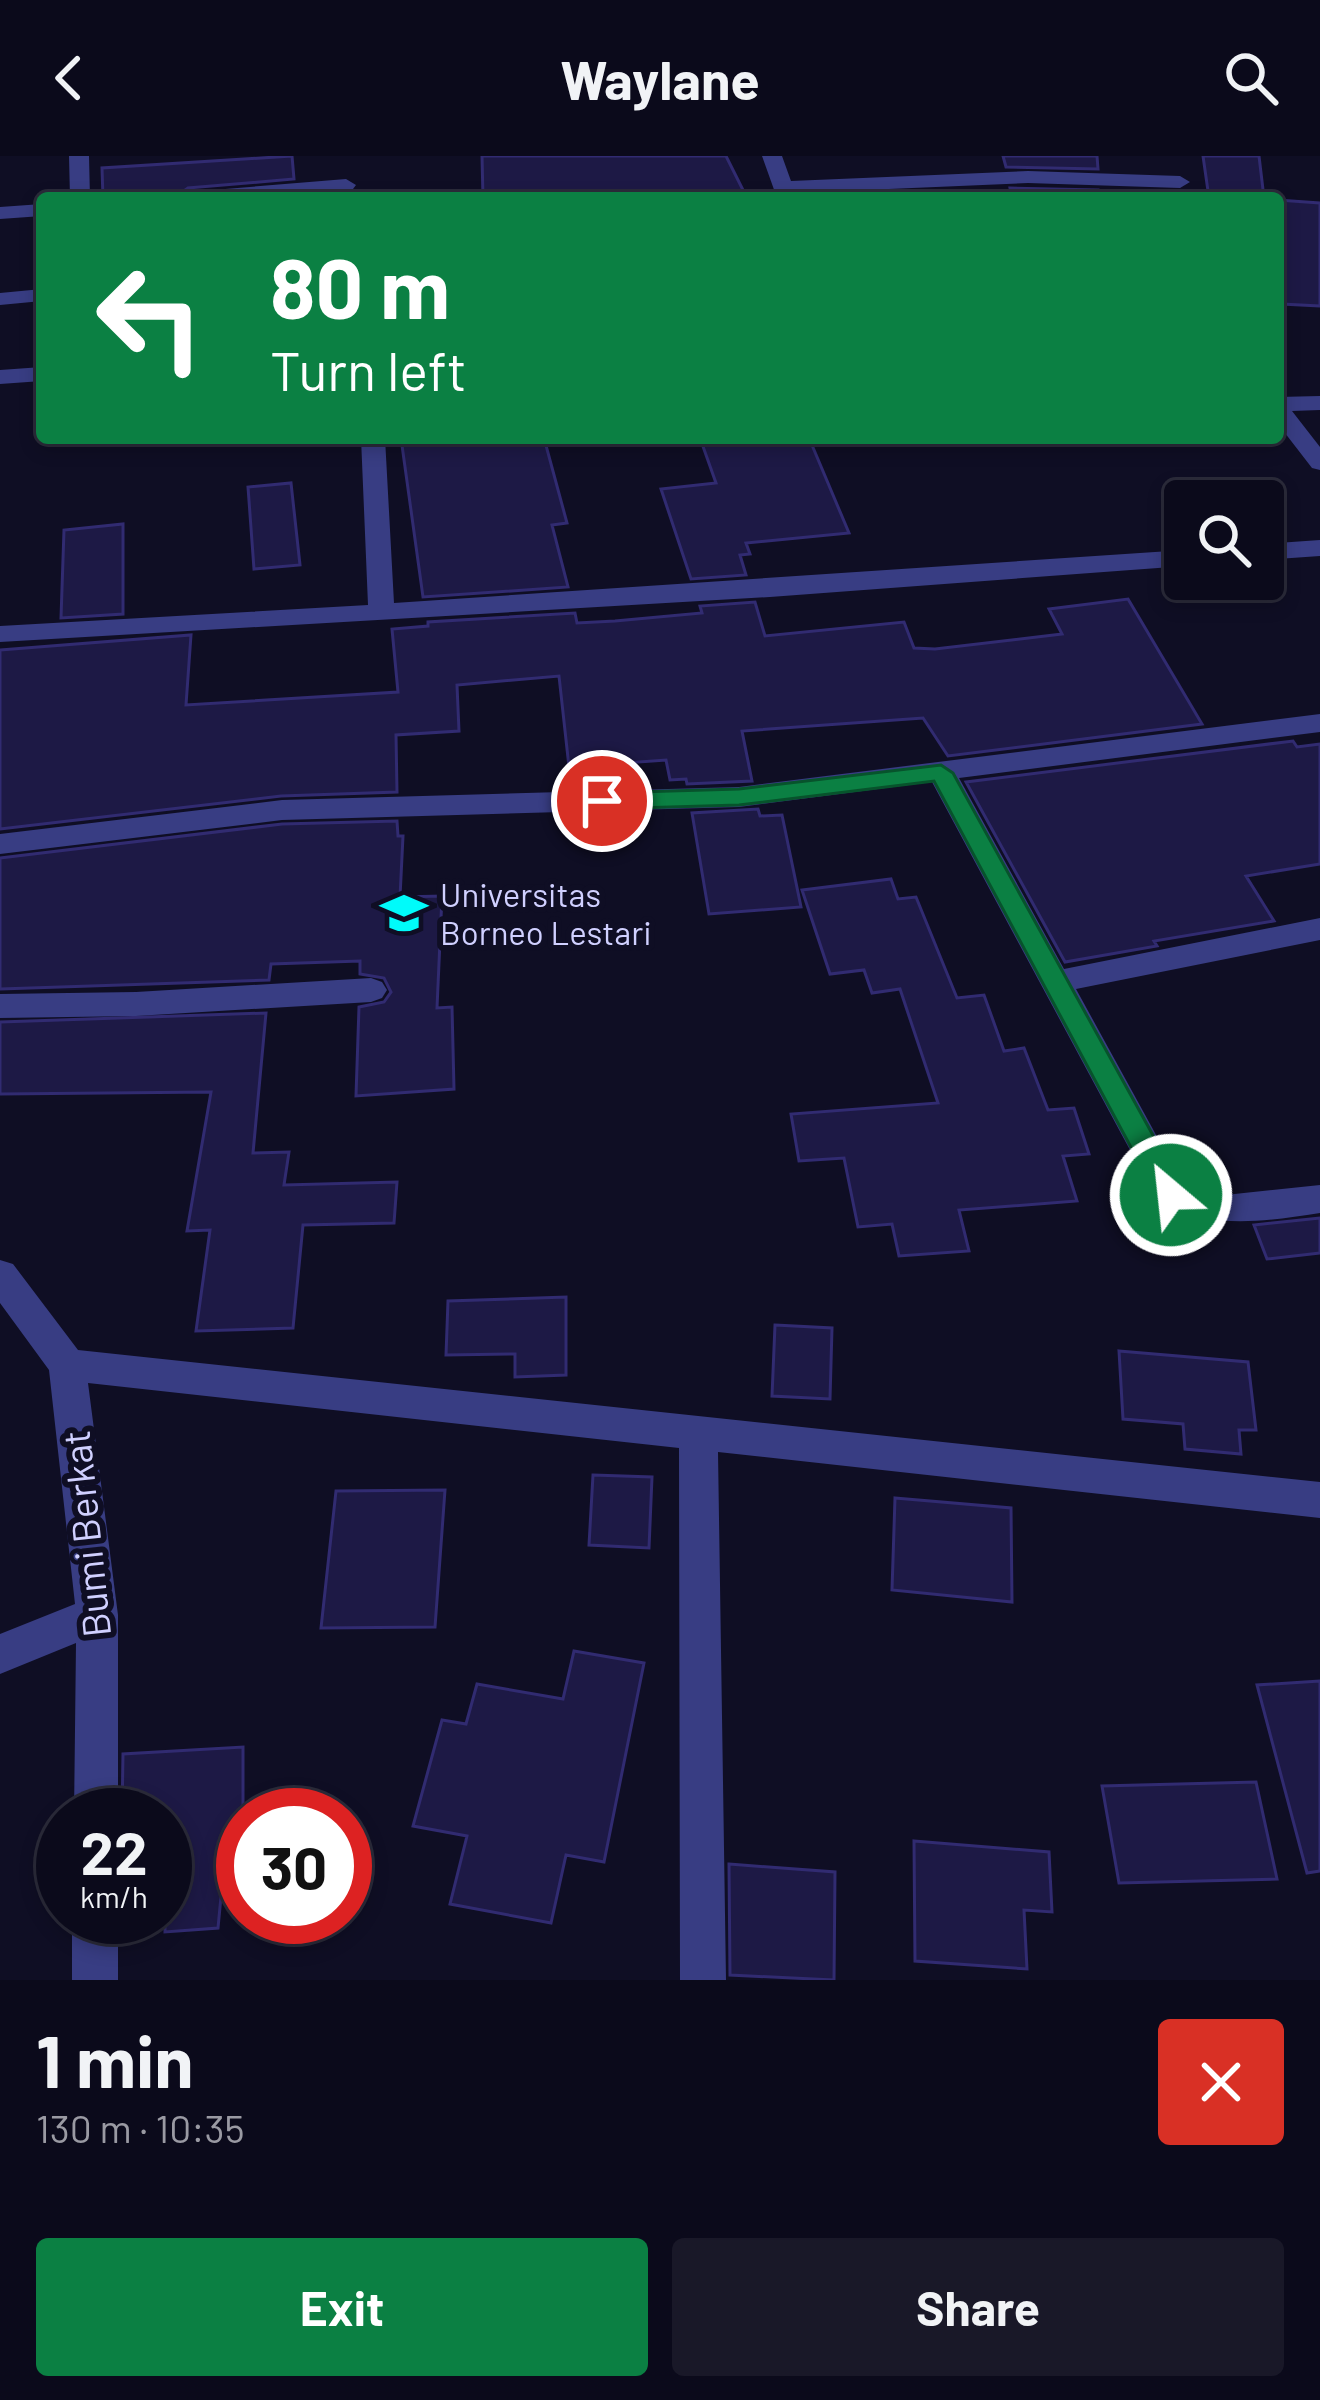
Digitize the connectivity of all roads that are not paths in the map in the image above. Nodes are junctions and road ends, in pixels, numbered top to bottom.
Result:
1 (79, 156) edge
2 (340, 156) edge
3 (772, 156) edge
4 (928, 156) edge
5 (1180, 156) edge
6 (1025, 167) edge
7 (949, 190) edge
8 (1181, 190) edge
9 (347, 191) edge
10 (80, 192) edge
11 (785, 192) edge
12 (840, 192) edge
13 (36, 210) edge
14 (0, 213) edge
15 (36, 296) edge
16 (0, 299) edge
17 (36, 374) edge
18 (0, 377) edge
19 (1320, 403) edge
20 (1284, 406) edge
21 (1284, 414) edge
22 (374, 444) edge
23 (1320, 463) edge
24 (1320, 548) edge
25 (1284, 551) edge
26 (1164, 559) edge
27 (381, 611) junction
28 (0, 634) edge
29 (1320, 723) edge
30 (941, 773) junction
31 (0, 844) edge
32 (1320, 929) edge
33 (1056, 982) junction
34 (371, 990) dead end
35 (0, 1006) edge
36 (1320, 1198) edge
37 (0, 1275) edge
38 (67, 1365) junction
39 (698, 1434) junction
40 (1320, 1499) edge
41 (98, 1615) junction
42 (0, 1654) edge
43 (96, 1788) edge
44 (95, 1944) edge
45 (95, 1980) edge
46 (703, 1980) edge

1 - 10 street
2 - 9 street
3 - 11 street
4 - 7 street
5 - 8 street
6 - 7 street
6 - 8 street
7 - 12 street
13 - 14 street
15 - 16 street
17 - 18 street
19 - 20 street
21 - 23 street
22 - 27 street
24 - 25 street
26 - 27 street
27 - 28 street
29 - 30 street
30 - 31 street
30 - 33 street
32 - 33 street
33 - 36 street
34 - 35 street
37 - 38 street, Bumi Berkat
38 - 39 street
38 - 41 street, Bumi Berkat
39 - 40 street
39 - 46 street
41 - 42 street
41 - 43 street, Bumi Berkat
44 - 45 street

